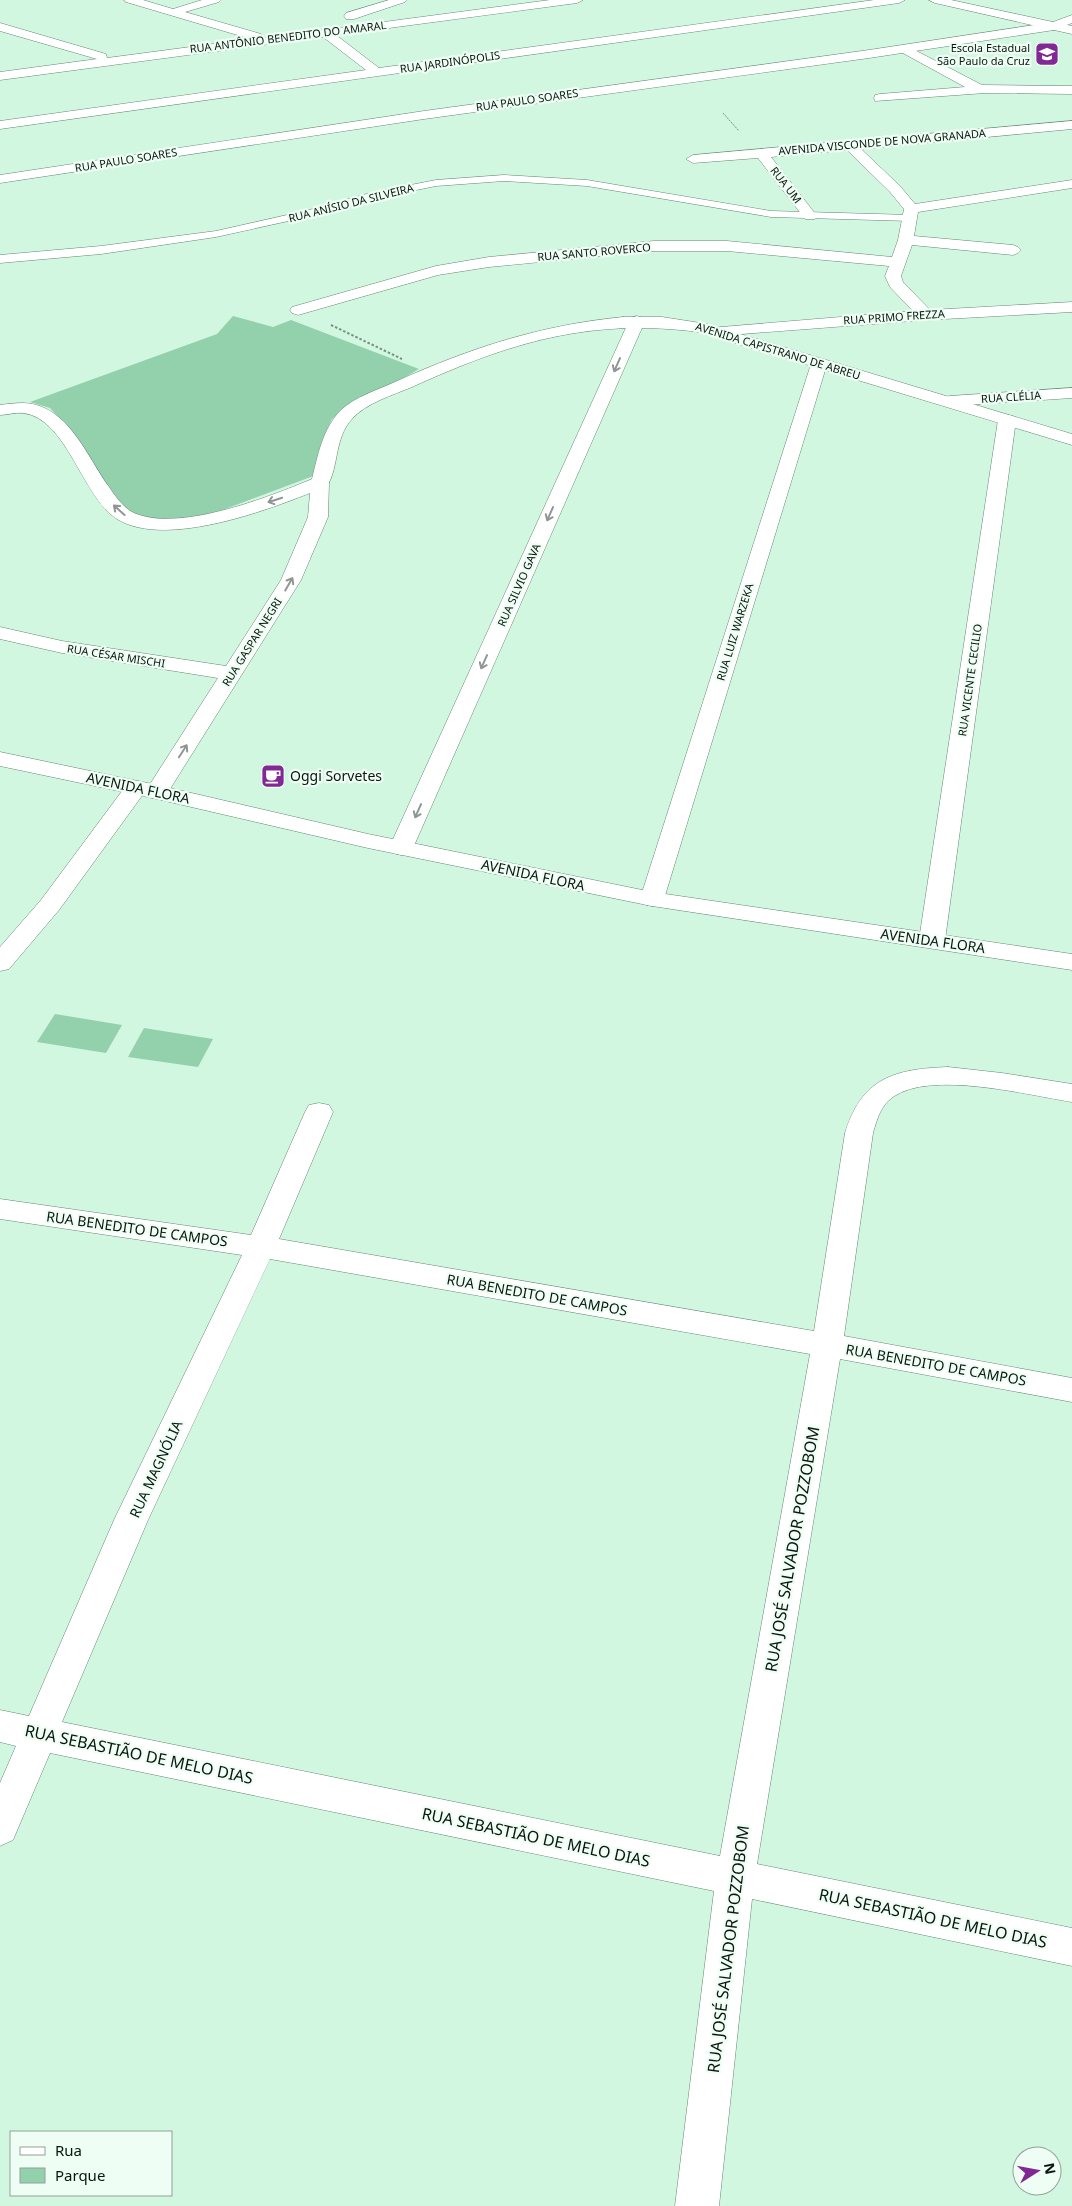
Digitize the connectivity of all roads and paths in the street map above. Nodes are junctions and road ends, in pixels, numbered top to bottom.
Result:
1 (130, 0) edge
2 (215, 0) edge
3 (401, 0) edge
4 (577, 0) edge
5 (900, 0) edge
6 (941, 0) edge
7 (174, 12) junction
8 (1072, 19) edge
9 (1054, 26) junction
10 (0, 27) edge
11 (1072, 30) edge
12 (324, 32) junction
13 (286, 37) junction
14 (266, 39) junction
15 (905, 49) junction
16 (112, 60) junction
17 (376, 72) junction
18 (0, 76) edge
19 (981, 90) junction
20 (1072, 90) edge
21 (880, 98) dead end
22 (0, 125) edge
23 (1072, 125) edge
24 (850, 146) junction
25 (761, 154) junction
26 (693, 159) dead end
27 (0, 179) edge
28 (1072, 184) edge
29 (911, 213) junction
30 (810, 216) junction
31 (906, 240) junction
32 (1013, 250) dead end
33 (0, 259) edge
34 (896, 262) junction
35 (1072, 307) edge
36 (298, 310) joint
37 (926, 315) junction
38 (637, 321) junction
39 (715, 331) junction
40 (819, 364) junction
41 (430, 372) junction
42 (1072, 393) edge
43 (950, 401) junction
44 (0, 410) edge
45 (1008, 420) junction
46 (1072, 440) edge
47 (320, 482) junction
48 (0, 633) edge
49 (233, 674) junction
50 (0, 759) edge
51 (147, 790) junction
52 (401, 848) junction
53 (652, 900) junction
54 (932, 940) junction
55 (1072, 962) edge
56 (0, 963) edge
57 (1072, 1094) edge
58 (319, 1112) dead end
59 (0, 1209) edge
60 (261, 1247) junction
61 (827, 1345) junction
62 (1072, 1390) edge
63 (0, 1726) edge
64 (38, 1734) junction
65 (0, 1828) edge
66 (735, 1878) junction
67 (1072, 1947) edge
68 (697, 2206) edge

1 - 7 street
2 - 7 street
3 - 13 street
4 - 12 street, RUA ANTÔNIO BENEDITO DO AMARAL
5 - 17 street, RUA JARDINÓPOLIS
6 - 9 street
7 - 14 street
8 - 9 street
9 - 11 street
9 - 15 street, RUA PAULO SOARES
10 - 16 street
12 - 13 street, RUA ANTÔNIO BENEDITO DO AMARAL
12 - 17 street
13 - 14 street, RUA ANTÔNIO BENEDITO DO AMARAL
14 - 16 street, RUA ANTÔNIO BENEDITO DO AMARAL
15 - 19 street
15 - 27 street, RUA PAULO SOARES
16 - 18 street, RUA ANTÔNIO BENEDITO DO AMARAL
17 - 22 street, RUA JARDINÓPOLIS
19 - 20 street
19 - 21 street
23 - 24 street, AVENIDA VISCONDE DE NOVA GRANADA
24 - 25 street, AVENIDA VISCONDE DE NOVA GRANADA
24 - 29 street
25 - 26 street, AVENIDA VISCONDE DE NOVA GRANADA
25 - 30 street, RUA UM
28 - 29 street
29 - 30 lane, RUA ANÍSIO DA SILVEIRA
29 - 31 street
30 - 33 lane, RUA ANÍSIO DA SILVEIRA
31 - 32 street
31 - 34 street
34 - 36 street, RUA SANTO ROVERCO
34 - 37 street
35 - 37 street, RUA PRIMO FREZZA
36 - 41 path
37 - 39 street, RUA PRIMO FREZZA
38 - 39 street, AVENIDA CAPISTRANO DE ABREU
38 - 41 street, AVENIDA CAPISTRANO DE ABREU
38 -> 52 street, RUA SILVIO GAVA
39 - 40 street, AVENIDA CAPISTRANO DE ABREU
40 - 43 street, AVENIDA CAPISTRANO DE ABREU
40 - 53 street, RUA LUIZ WARZEKA
41 - 47 street, AVENIDA CAPISTRANO DE ABREU
42 - 43 street, RUA CLÉLIA
43 - 45 street, AVENIDA CAPISTRANO DE ABREU
47 -> 44 street
45 - 46 street, AVENIDA CAPISTRANO DE ABREU
45 - 54 street, RUA VICENTE CECILIO
49 -> 47 street, RUA GASPAR NEGRI
48 - 49 street, RUA CÉSAR MISCHI
51 -> 49 street, RUA GASPAR NEGRI
50 - 51 street, AVENIDA FLORA
51 - 52 street, AVENIDA FLORA
51 - 56 street, RUA GASPAR NEGRI
52 - 53 street, AVENIDA FLORA
53 - 54 street, AVENIDA FLORA
54 - 55 street, AVENIDA FLORA
57 - 61 street, RUA JOSÉ SALVADOR POZZOBOM
58 - 60 street, RUA MAGNÓLIA
59 - 60 street, RUA BENEDITO DE CAMPOS
60 - 61 street, RUA BENEDITO DE CAMPOS
60 - 64 street, RUA MAGNÓLIA
61 - 62 street, RUA BENEDITO DE CAMPOS
61 - 66 street, RUA JOSÉ SALVADOR POZZOBOM
63 - 64 street, RUA SEBASTIÃO DE MELO DIAS
64 - 65 street, RUA MAGNÓLIA
64 - 66 street, RUA SEBASTIÃO DE MELO DIAS
66 - 67 street, RUA SEBASTIÃO DE MELO DIAS
66 - 68 street, RUA JOSÉ SALVADOR POZZOBOM

